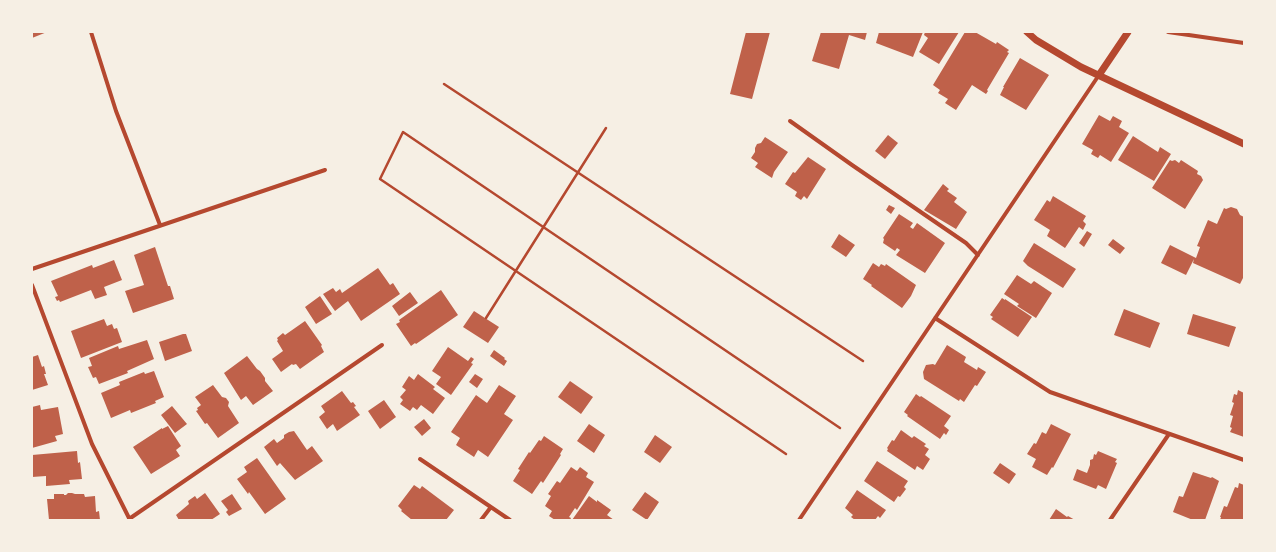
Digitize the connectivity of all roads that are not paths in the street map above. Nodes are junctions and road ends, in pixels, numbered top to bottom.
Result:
1 (91, 32) edge
2 (1027, 32) edge
3 (1128, 32) edge
4 (1168, 32) edge
5 (1244, 43) edge
6 (1099, 75) junction
7 (790, 121) dead end
8 (1244, 144) edge
9 (325, 170) dead end
10 (160, 225) junction
11 (978, 255) junction
12 (32, 269) edge
13 (32, 285) edge
14 (935, 318) junction
15 (382, 345) dead end
16 (1169, 434) junction
17 (420, 459) dead end
18 (1244, 460) edge
19 (491, 507) junction
20 (129, 520) edge
21 (481, 520) edge
22 (510, 520) edge
23 (799, 520) edge
24 (1110, 520) edge

1 - 10 street
2 - 6 street
3 - 6 street
4 - 5 street
6 - 8 street
6 - 11 street
7 - 11 street
9 - 10 street
10 - 12 street
11 - 14 street
13 - 20 street
14 - 16 street
14 - 23 street
15 - 20 street
16 - 18 street
16 - 24 street
17 - 19 street
19 - 21 street
19 - 22 street

